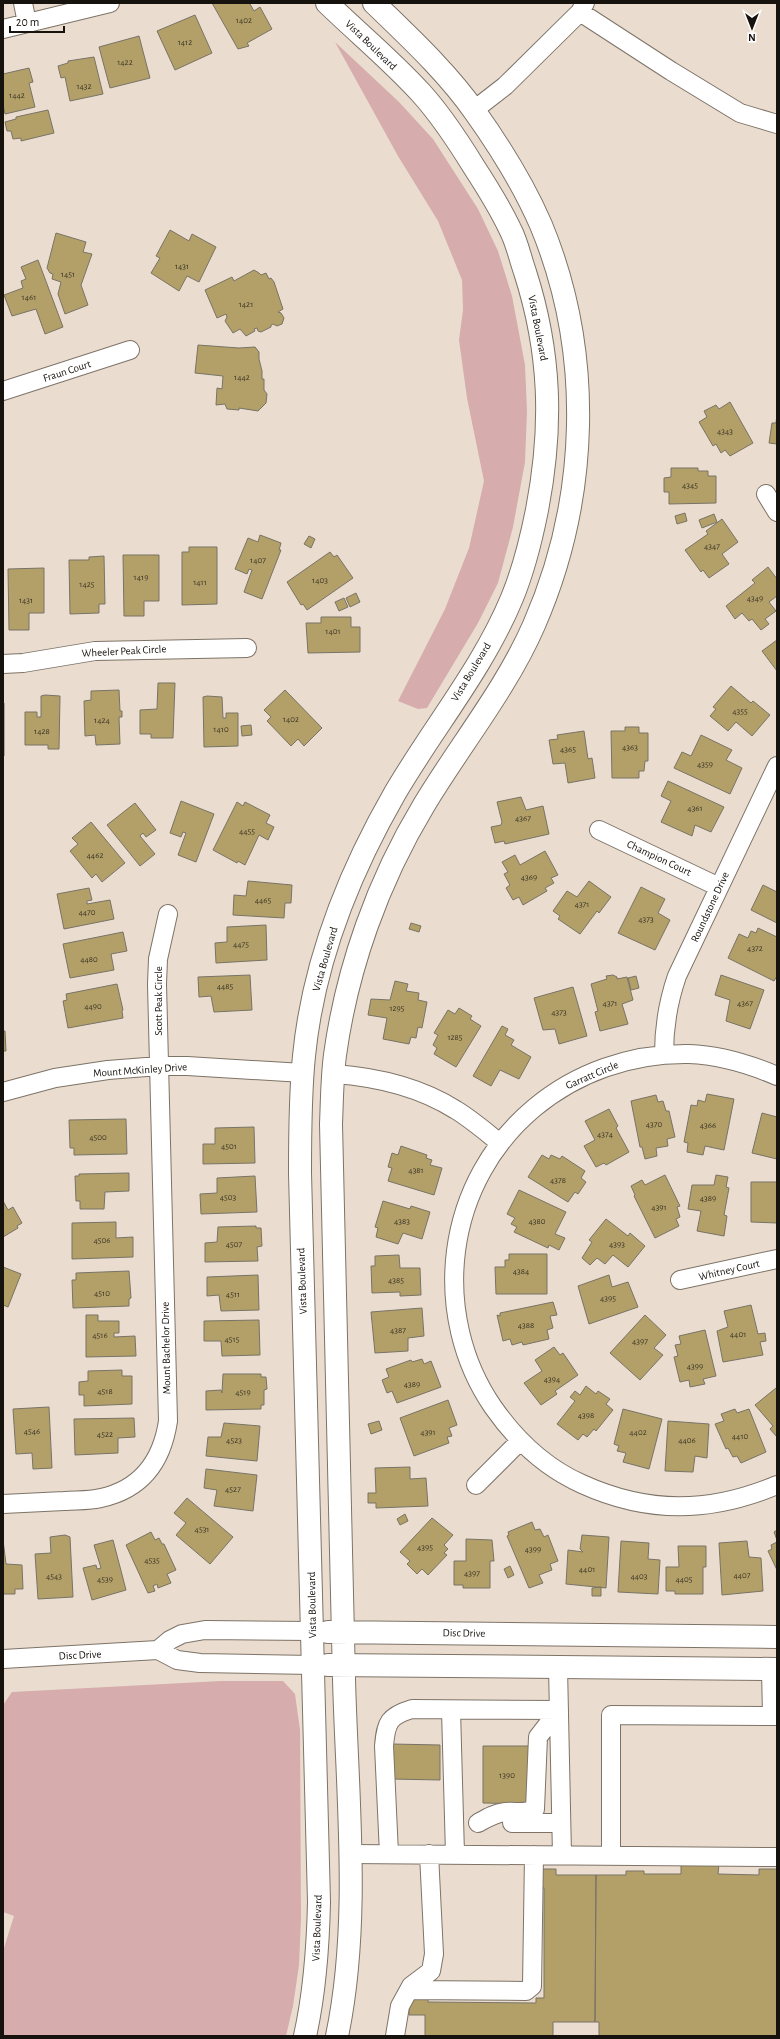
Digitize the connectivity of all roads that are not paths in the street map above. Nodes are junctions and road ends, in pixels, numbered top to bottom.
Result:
1 (23, 3) edge
2 (110, 3) edge
3 (327, 3) edge
4 (374, 3) edge
5 (583, 7) edge
6 (27, 23) junction
7 (3, 29) edge
8 (474, 110) junction
9 (777, 124) edge
10 (130, 350) dead end
11 (3, 391) edge
12 (766, 494) dead end
13 (777, 512) edge
14 (247, 648) dead end
15 (3, 664) edge
16 (777, 766) edge
17 (599, 830) dead end
18 (719, 887) junction
19 (346, 894) junction
20 (168, 914) dead end
21 (664, 1054) junction
22 (159, 1066) junction
23 (303, 1073) junction
24 (334, 1074) junction
25 (777, 1076) edge
26 (3, 1092) edge
27 (500, 1142) junction
28 (777, 1259) edge
29 (680, 1280) dead end
30 (520, 1441) junction
31 (476, 1485) dead end
32 (777, 1485) edge
33 (3, 1504) edge
34 (312, 1631) junction
35 (343, 1632) junction
36 (777, 1637) edge
37 (158, 1650) junction
38 (3, 1659) edge
39 (313, 1665) junction
40 (344, 1665) junction
41 (558, 1667) junction
42 (774, 1669) edge
43 (451, 1710) junction
44 (559, 1710) junction
45 (775, 1716) edge
46 (454, 1823) junction
47 (478, 1823) junction
48 (561, 1823) junction
49 (349, 1854) junction
50 (389, 1854) junction
51 (429, 1854) junction
52 (455, 1854) junction
53 (534, 1855) junction
54 (562, 1855) junction
55 (611, 1856) junction
56 (777, 1857) edge
57 (409, 1990) junction
58 (305, 2036) edge
59 (337, 2036) edge
60 (395, 2036) edge

1 - 6 street
2 - 6 street
3 - 19 main road, Vista Boulevard
4 - 8 main road
5 - 8 street
5 - 9 street
6 - 7 street
8 - 24 main road
10 - 11 street, Fraun Court
12 - 13 street
14 - 15 street, Wheeler Peak Circle
16 - 18 street, Roundstone Drive
17 - 18 street, Champion Court
18 - 21 street, Roundstone Drive
19 - 23 main road, Vista Boulevard
19 - 24 main road
20 - 22 street, Scott Peak Circle
21 - 25 street, Garratt Circle
21 - 27 street, Garratt Circle
22 - 23 street, Mount McKinley Drive
22 - 26 street, Mount McKinley Drive
22 - 33 street, Mount Bachelor Drive
23 - 34 main road, Vista Boulevard
24 - 27 street
24 - 35 main road
27 - 30 street, Garratt Circle
28 - 29 street, Whitney Court
30 - 31 street
30 - 32 street, Garratt Circle
34 - 35 main road, Disc Drive
34 - 37 street, Disc Drive
34 - 39 main road, Vista Boulevard
35 - 36 main road, Disc Drive
35 - 40 main road
37 - 38 street, Disc Drive
37 - 39 street
39 - 40 main road
39 - 58 main road, Vista Boulevard
40 - 41 main road
40 - 49 main road
41 - 42 main road
41 - 44 street
42 - 45 street
43 - 44 street
43 - 46 street
43 - 50 street
44 - 47 street
44 - 48 street
45 - 55 street
46 - 47 street
46 - 52 street
47 - 48 street
48 - 54 street
49 - 50 street
49 - 59 main road
50 - 51 street
51 - 52 street
51 - 57 street
52 - 53 street
53 - 54 street
53 - 57 street
54 - 55 street
55 - 56 street
57 - 60 street

